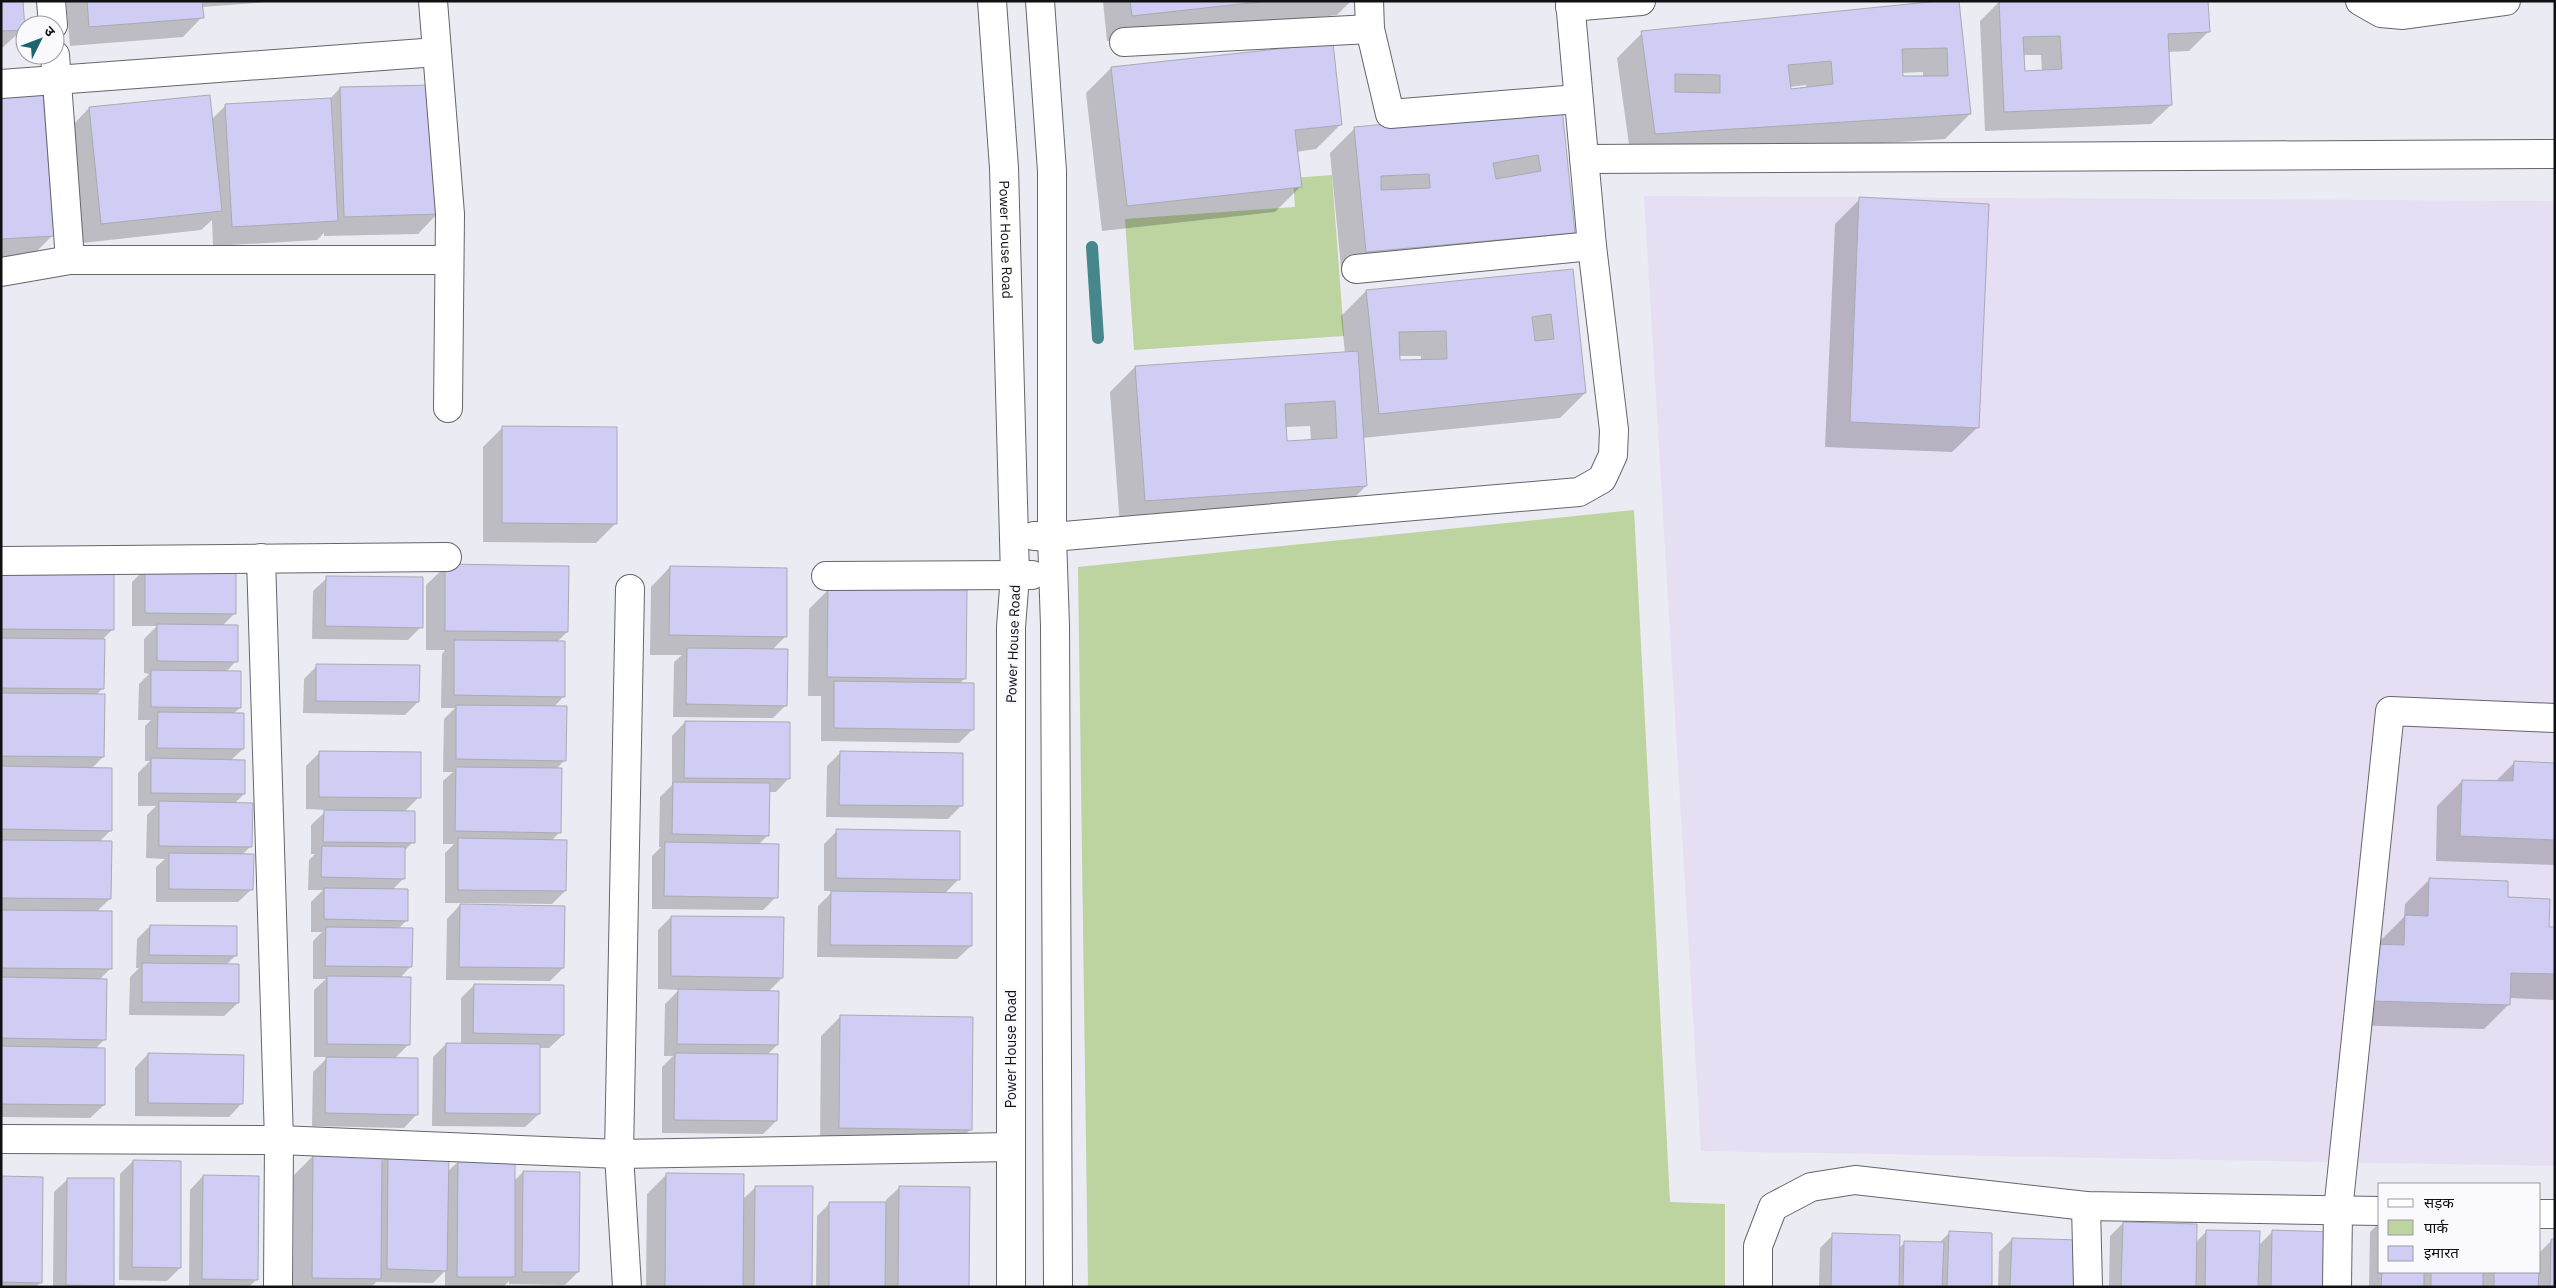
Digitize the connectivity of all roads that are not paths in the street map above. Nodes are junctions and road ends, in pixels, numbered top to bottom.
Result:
1 (51, 1) edge
2 (434, 1) edge
3 (992, 1) edge
4 (1040, 1) edge
5 (1368, 1) edge
6 (1641, 1) edge
7 (2360, 1) edge
8 (2506, 1) edge
9 (1570, 4) edge
10 (52, 15) edge
11 (1370, 29) junction
12 (1124, 42) dead end
13 (437, 52) junction
14 (56, 67) edge
15 (1, 84) edge
16 (1578, 99) junction
17 (2555, 154) edge
18 (1584, 159) junction
19 (1592, 246) junction
20 (70, 260) junction
21 (449, 260) junction
22 (1356, 269) dead end
23 (1, 272) edge
24 (448, 408) dead end
25 (1014, 536) junction
26 (1052, 537) junction
27 (447, 557) dead end
28 (261, 558) junction
29 (1, 560) edge
30 (1053, 574) junction
31 (826, 576) dead end
32 (1015, 576) junction
33 (630, 590) dead end
34 (2555, 718) edge
35 (1, 1139) edge
36 (279, 1140) junction
37 (1011, 1147) junction
38 (619, 1154) junction
39 (2086, 1206) junction
40 (2338, 1211) junction
41 (2378, 1211) edge
42 (2541, 1214) edge
43 (2555, 1214) edge
44 (278, 1287) edge
45 (627, 1287) edge
46 (1011, 1287) edge
47 (1058, 1287) edge
48 (1758, 1287) edge
49 (2088, 1287) edge
50 (2337, 1287) edge

1 - 10 street
2 - 13 street
3 - 25 street, Power House Road
4 - 26 street
5 - 11 street
6 - 9 street
7 - 8 street
9 - 16 street
11 - 12 street
11 - 16 street
13 - 14 street
13 - 21 street
14 - 15 street
14 - 20 street
16 - 18 street
17 - 18 street
18 - 19 street
19 - 22 street
19 - 26 street
20 - 21 street
20 - 23 street
21 - 24 street
25 - 26 street
25 - 32 street, Power House Road
26 - 30 street
27 - 28 street
28 - 29 street
28 - 36 street
30 - 32 street
30 - 47 street
31 - 32 street
32 - 37 street, Power House Road
33 - 38 street
34 - 40 street
35 - 36 street
36 - 38 street
36 - 44 street
37 - 38 street
37 - 46 street, Power House Road
38 - 45 street
39 - 40 street
39 - 48 street
39 - 49 street
40 - 41 street
40 - 50 street
42 - 43 street

